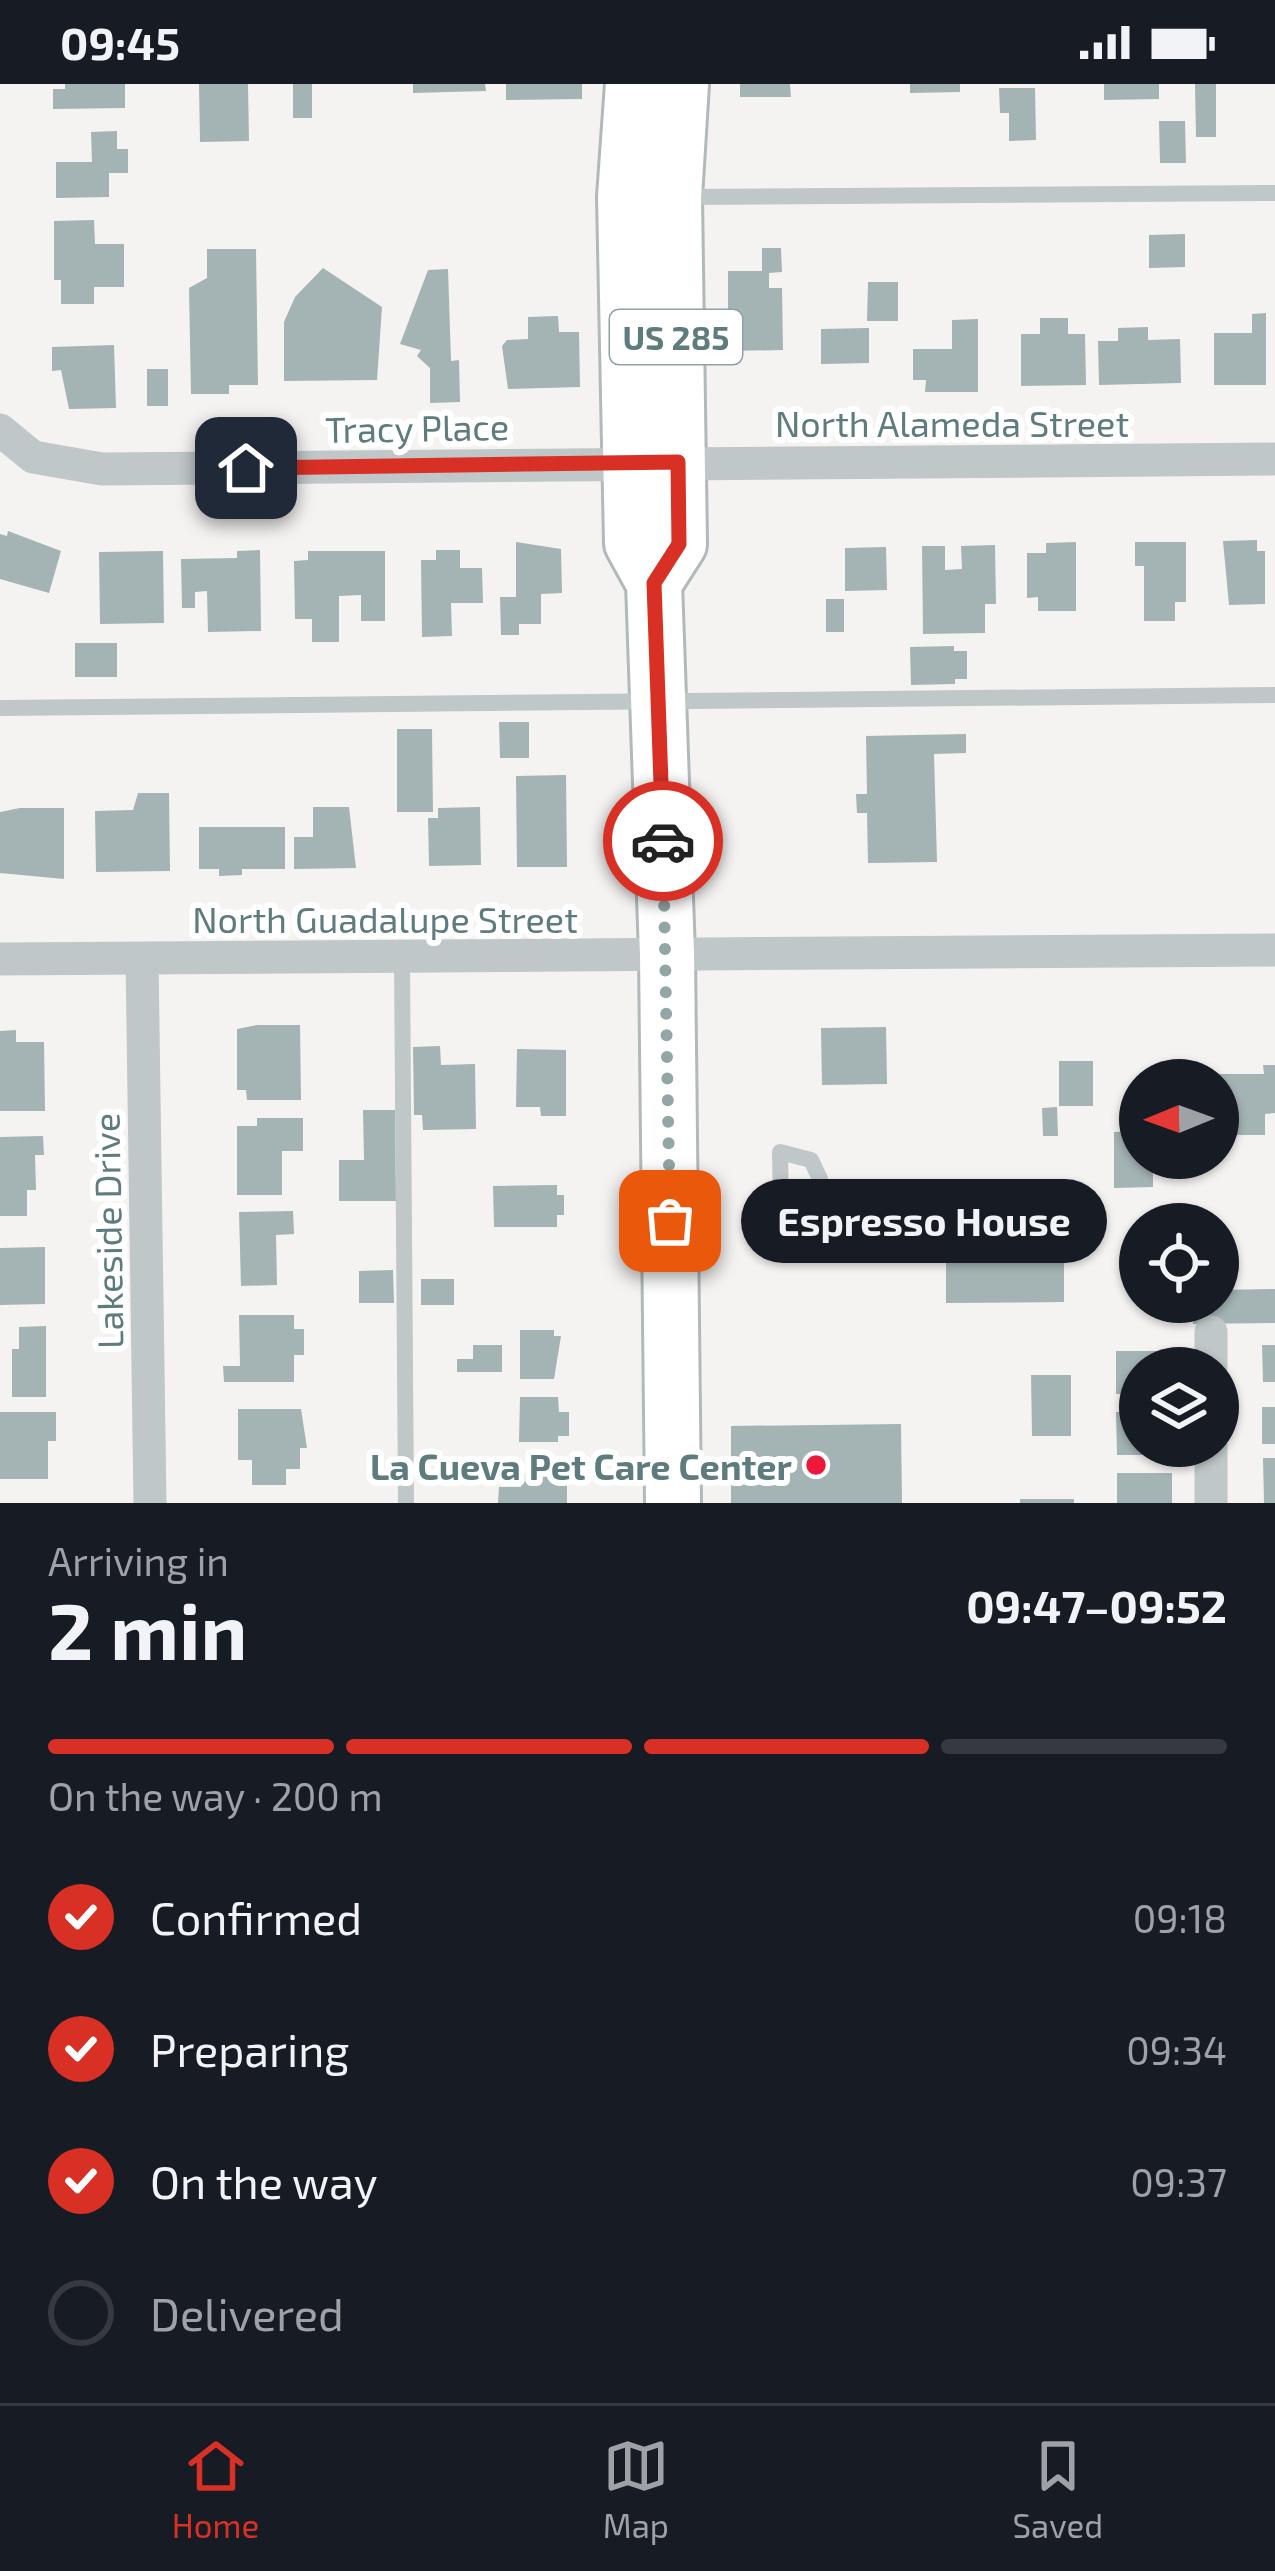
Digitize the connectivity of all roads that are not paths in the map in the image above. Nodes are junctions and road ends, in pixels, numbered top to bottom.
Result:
1 (633, 84) edge
2 (681, 84) edge
3 (1275, 193) edge
4 (674, 197) junction
5 (0, 430) edge
6 (1275, 459) edge
7 (654, 463) junction
8 (1275, 694) edge
9 (658, 703) junction
10 (0, 708) edge
11 (1275, 950) edge
12 (667, 954) junction
13 (0, 958) edge
14 (142, 958) junction
15 (402, 958) junction
16 (821, 1253) dead end
17 (782, 1254) dead end
18 (1211, 1332) dead end
19 (1211, 1347) edge
20 (1211, 1467) edge
21 (150, 1503) edge
22 (406, 1503) edge
23 (673, 1503) edge
24 (1211, 1503) edge

1 - 7 highway, US 285
2 - 4 highway, US 285
3 - 4 lane
4 - 7 highway, US 285
5 - 7 street, Tracy Place
6 - 7 street, North Alameda Street
7 - 9 highway, US 285
8 - 9 lane
9 - 10 lane
9 - 12 highway, US 285
11 - 12 street, North Guadalupe Street
12 - 15 street, North Guadalupe Street
12 - 23 highway, US 285
13 - 14 street, North Guadalupe Street
14 - 15 street, North Guadalupe Street
14 - 21 street, Lakeside Drive
15 - 22 lane
16 - 17 lane
18 - 19 street
20 - 24 street

